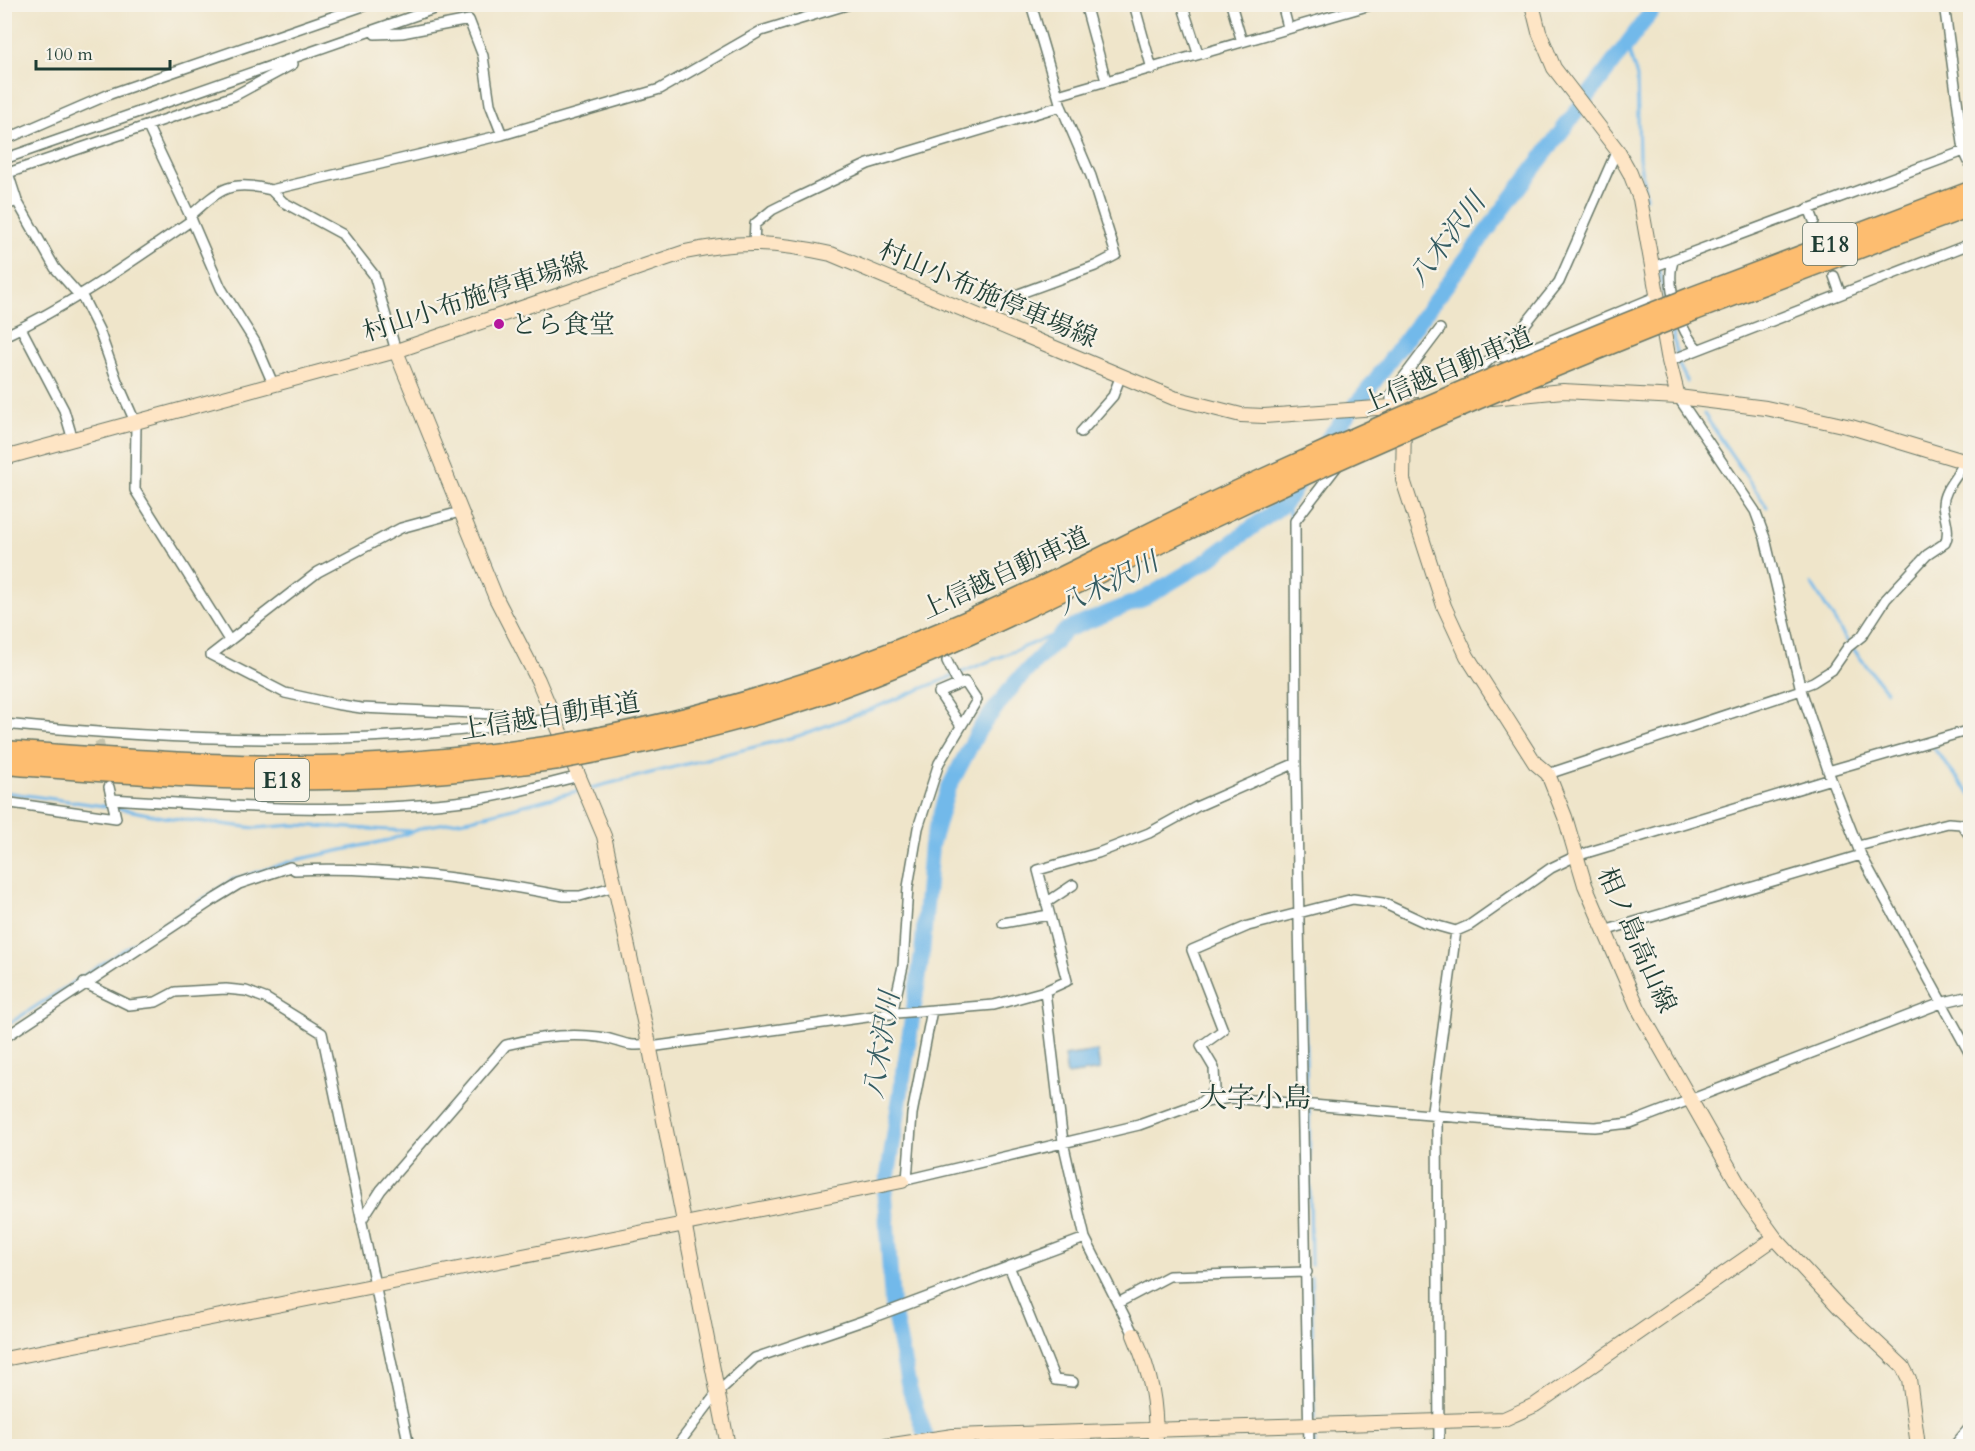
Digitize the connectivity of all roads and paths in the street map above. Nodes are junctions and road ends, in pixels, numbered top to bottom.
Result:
1 (369, 4) edge
2 (448, 4) edge
3 (850, 4) edge
4 (1031, 4) edge
5 (1085, 4) edge
6 (1134, 4) edge
7 (1182, 4) edge
8 (1231, 4) edge
9 (1282, 4) edge
10 (1330, 4) edge
11 (1374, 4) edge
12 (1532, 4) edge
13 (1944, 4) edge
14 (1333, 15) junction
15 (1288, 27) junction
16 (363, 34) junction
17 (1242, 42) junction
18 (1198, 53) junction
19 (311, 54) junction
20 (1152, 69) junction
21 (1106, 81) junction
22 (1058, 95) junction
23 (1061, 106) junction
24 (148, 127) junction
25 (502, 135) junction
26 (4, 140) edge
27 (1617, 150) junction
28 (1964, 151) junction
29 (4, 159) edge
30 (1971, 164) edge
31 (6, 173) edge
32 (271, 190) junction
33 (1971, 190) edge
34 (17, 201) junction
35 (4, 206) edge
36 (1971, 207) edge
37 (1809, 208) junction
38 (191, 218) junction
39 (1814, 221) tunnel mouth
40 (754, 242) junction
41 (1971, 244) edge
42 (1674, 259) junction
43 (1657, 265) junction
44 (1834, 276) tunnel mouth
45 (1840, 293) junction
46 (80, 294) junction
47 (1658, 296) junction
48 (1693, 304) junction
49 (986, 320) junction
50 (21, 328) junction
51 (1440, 329) dead end
52 (4, 336) edge
53 (1698, 349) junction
54 (396, 351) junction
55 (1494, 355) junction
56 (1674, 359) junction
57 (1121, 375) junction
58 (274, 386) junction
59 (1678, 397) junction
60 (1455, 401) junction
61 (1407, 407) junction
62 (1383, 408) junction
63 (135, 424) junction
64 (1081, 432) dead end
65 (73, 440) junction
66 (4, 458) edge
67 (1967, 462) edge
68 (460, 513) junction
69 (230, 640) junction
70 (947, 661) dead end
71 (958, 684) junction
72 (1801, 688) junction
73 (555, 718) junction
74 (535, 722) junction
75 (4, 724) edge
76 (961, 726) junction
77 (1971, 730) edge
78 (4, 750) edge
79 (556, 752) junction
80 (1296, 763) junction
81 (4, 765) edge
82 (1548, 774) junction
83 (1829, 775) junction
84 (580, 779) junction
85 (109, 787) dead end
86 (112, 799) junction
87 (4, 802) edge
88 (1971, 836) edge
89 (1859, 850) junction
90 (1576, 856) junction
91 (1073, 885) dead end
92 (616, 886) junction
93 (1046, 903) junction
94 (1299, 912) junction
95 (1049, 915) junction
96 (1003, 923) dead end
97 (1456, 931) junction
98 (1604, 931) junction
99 (84, 983) junction
100 (1045, 991) junction
101 (1971, 996) edge
102 (1944, 1002) junction
103 (932, 1010) junction
104 (894, 1014) junction
105 (4, 1038) edge
106 (650, 1045) junction
107 (1971, 1054) edge
108 (1690, 1100) junction
109 (1200, 1103) junction
110 (1302, 1103) junction
111 (1437, 1117) junction
112 (1063, 1142) junction
113 (905, 1180) junction
114 (362, 1221) junction
115 (684, 1224) junction
116 (1085, 1238) junction
117 (1775, 1238) junction
118 (1009, 1266) junction
119 (1307, 1272) junction
120 (375, 1286) junction
121 (1118, 1303) junction
122 (1134, 1335) joint
123 (4, 1359) edge
124 (1073, 1382) dead end
125 (717, 1393) junction
126 (1441, 1421) junction
127 (1308, 1424) junction
128 (1971, 1427) edge
129 (1156, 1431) junction
130 (409, 1446) edge
131 (677, 1446) edge
132 (728, 1446) edge
133 (890, 1446) edge
134 (1156, 1446) edge
135 (1309, 1446) edge
136 (1439, 1446) edge
137 (1918, 1446) edge
138 (1954, 1446) edge

1 - 26 street
2 - 16 street
3 - 25 street
4 - 22 street
5 - 21 street
6 - 20 street
7 - 18 street
8 - 17 street
9 - 15 street
10 - 14 street
11 - 14 street
12 - 27 street
13 - 28 street
14 - 15 street
15 - 17 street
16 - 19 street
16 - 25 street
17 - 18 street
18 - 20 street
19 - 24 street
19 - 29 street
20 - 21 street
21 - 22 street
22 - 23 street
23 - 40 street
23 - 49 street
24 - 31 street
24 - 38 street
25 - 32 street
27 - 43 street
27 - 55 street
28 - 30 street
28 - 37 street
31 - 34 street
32 - 38 street
32 - 54 street
33 - 48 highway, 上信越自動車道 / E18
34 - 35 street
34 - 46 street
36 - 48 highway, 上信越自動車道 / E18
37 - 39 street
37 - 42 street
38 - 46 street
38 - 58 street
40 - 49 street, 村山小布施停車場線
40 - 54 street, 村山小布施停車場線
41 - 45 street
42 - 43 street
42 - 53 street
43 - 47 street
44 - 45 street
45 - 53 street
46 - 50 street
46 - 63 street
47 - 55 street
47 - 56 street
48 - 79 highway, 上信越自動車道 / E18, bridge
49 - 57 street, 村山小布施停車場線
50 - 52 street
50 - 65 street
51 - 62 street
53 - 56 street
54 - 58 street, 村山小布施停車場線
54 - 68 street
55 - 60 street
56 - 59 street
57 - 62 street, 村山小布施停車場線
57 - 64 street
58 - 63 street, 村山小布施停車場線
59 - 60 street, 村山小布施停車場線
59 - 67 street, 村山小布施停車場線
59 - 72 street
60 - 61 street, 村山小布施停車場線
61 - 62 street, 村山小布施停車場線
61 - 82 street, 相ノ島高山線
62 - 80 street
63 - 65 street, 村山小布施停車場線
63 - 69 street
65 - 66 street, 村山小布施停車場線
67 - 72 street
68 - 69 street
68 - 73 street
69 - 74 street
70 - 71 street
71 - 76 street
71 - 76 street
72 - 82 street
72 - 83 street
73 - 74 street
73 - 84 street
74 - 75 street
76 - 104 street
77 - 83 street
78 - 79 highway, 上信越自動車道 / E18
79 - 81 highway, 上信越自動車道 / E18
80 - 93 street
80 - 94 street
82 - 90 street, 相ノ島高山線
83 - 89 street
83 - 90 street
84 - 86 street
84 - 92 street
85 - 86 street
86 - 87 street
88 - 89 street
89 - 98 street
89 - 102 street
90 - 97 street
90 - 98 street, 相ノ島高山線
91 - 93 street
92 - 99 street
92 - 106 street
93 - 95 street
94 - 97 street
94 - 109 street
94 - 110 street
95 - 96 street
95 - 100 street
97 - 111 street
98 - 108 street, 相ノ島高山線
99 - 105 street
99 - 114 street
100 - 103 street
100 - 112 street
101 - 102 street
102 - 107 street
102 - 108 street
103 - 104 street
103 - 113 street
104 - 106 street
106 - 114 street
106 - 115 street
108 - 111 street
108 - 117 street, 相ノ島高山線
109 - 110 street
109 - 112 street
110 - 111 street
110 - 119 street
111 - 126 street
112 - 113 street
112 - 116 street
113 - 115 street
114 - 120 street
115 - 120 street
115 - 125 street
116 - 118 street
116 - 121 street
117 - 126 street
117 - 137 street, 相ノ島高山線
118 - 124 street
118 - 125 street
119 - 121 street
119 - 127 street
120 - 123 street
120 - 130 street
121 - 122 street
122 - 129 street
125 - 131 street
125 - 132 street
126 - 127 street
126 - 136 street
127 - 129 street
127 - 135 street
128 - 138 street
129 - 133 street
129 - 134 street

